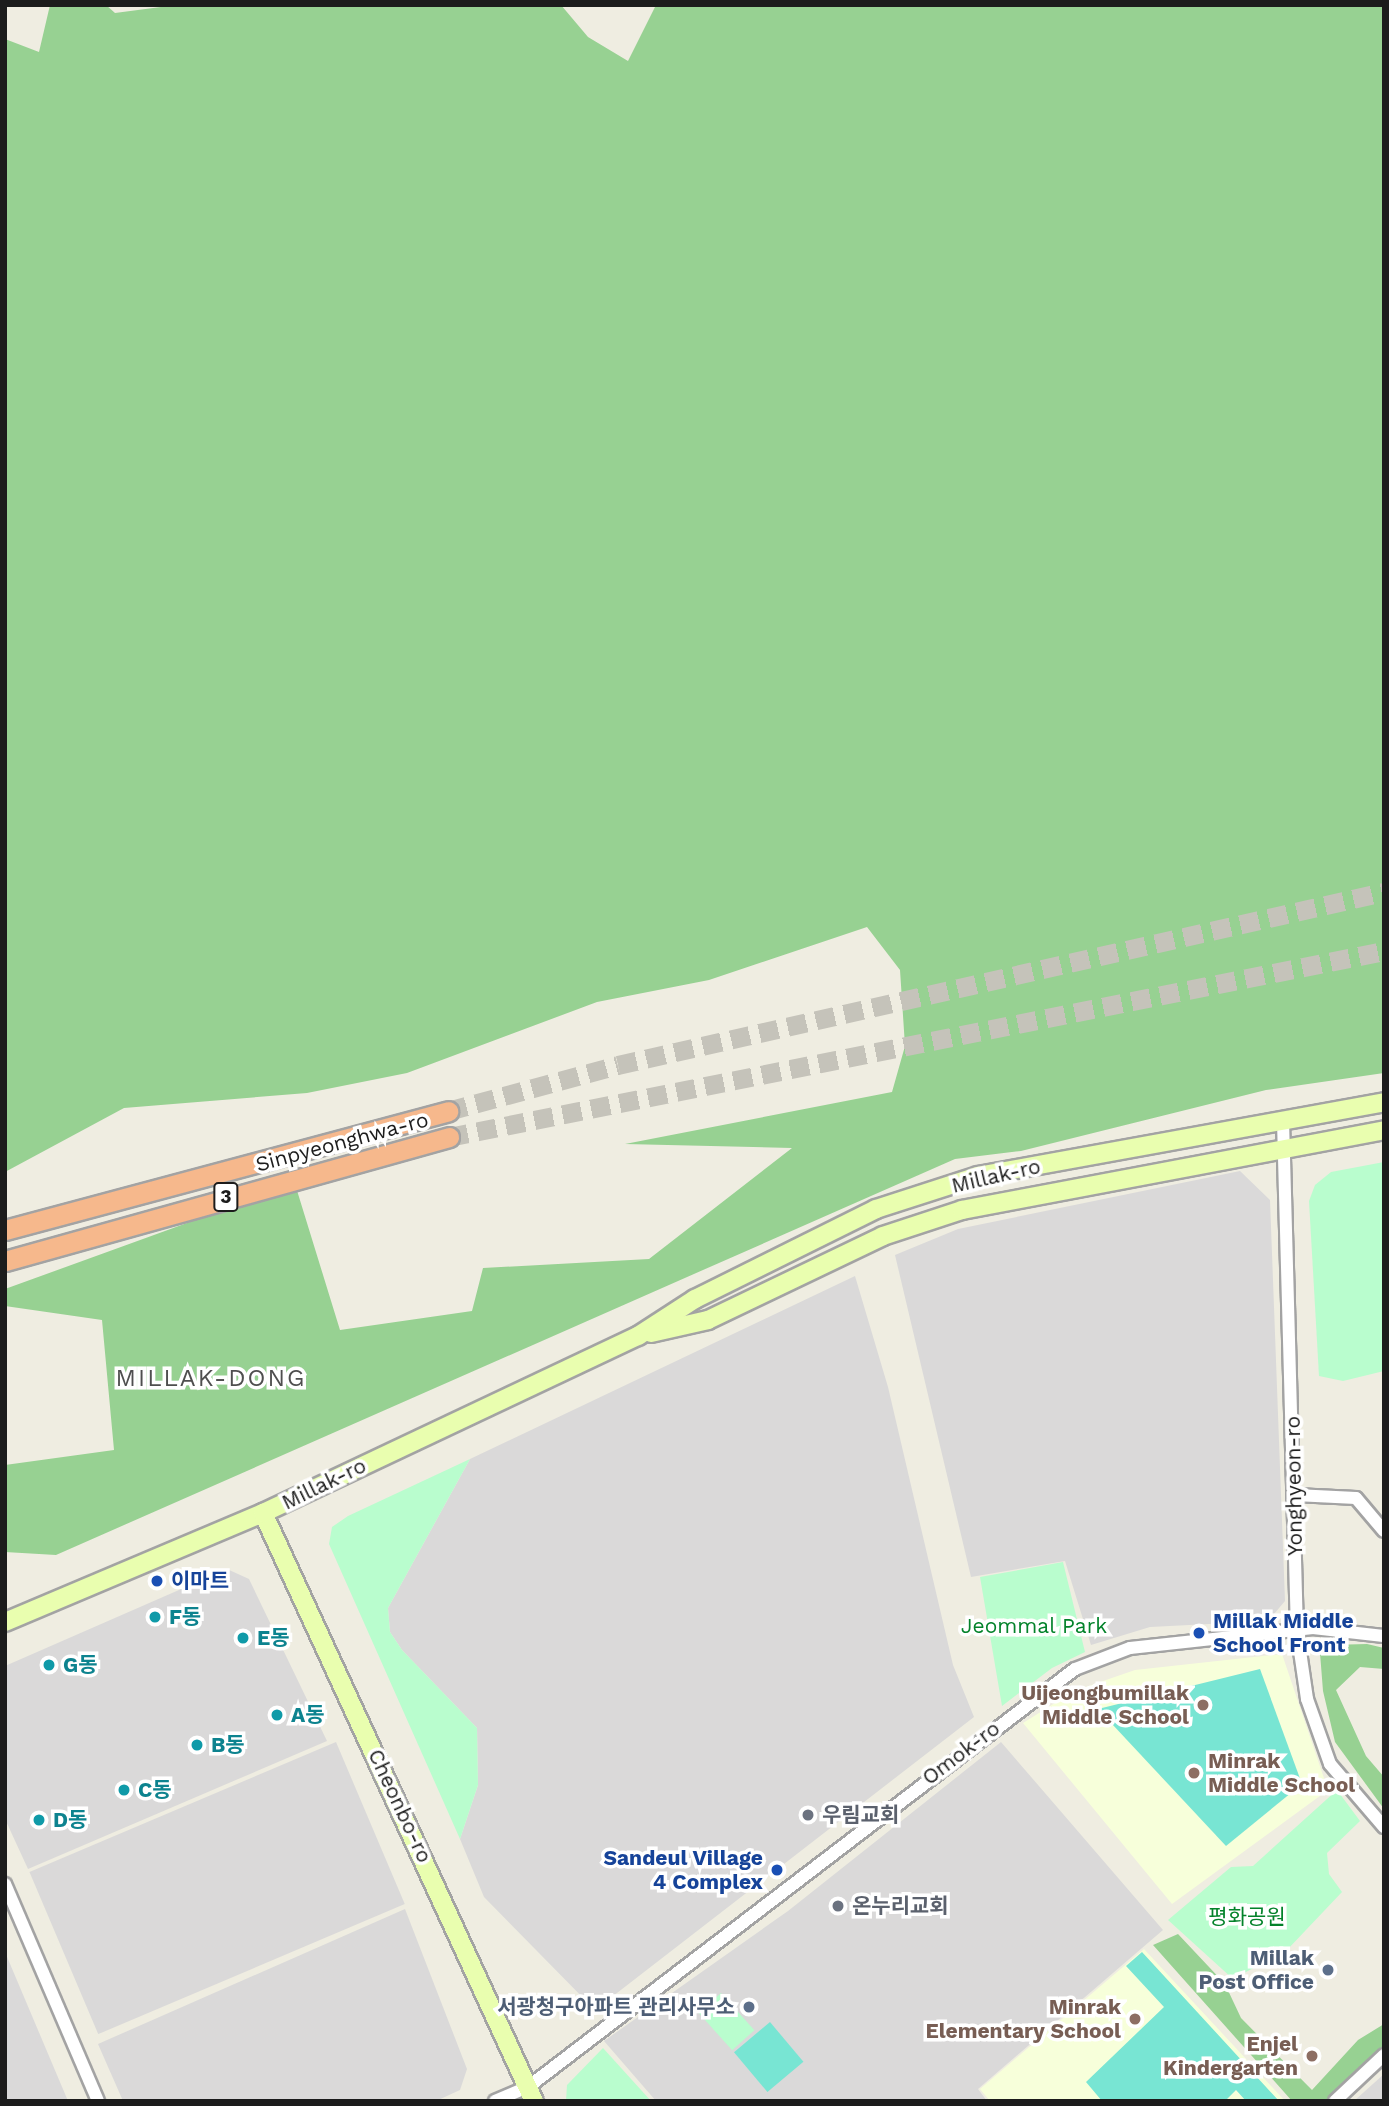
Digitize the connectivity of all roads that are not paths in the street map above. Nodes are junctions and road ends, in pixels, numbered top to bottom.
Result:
1 (1384, 1102) edge
2 (448, 1111) tunnel mouth
3 (1283, 1121) junction
4 (1384, 1130) edge
5 (449, 1137) tunnel mouth
6 (1288, 1148) junction
7 (5, 1230) edge
8 (5, 1261) edge
9 (638, 1336) junction
10 (1295, 1495) junction
11 (263, 1513) junction
12 (1384, 1531) edge
13 (5, 1622) edge
14 (1297, 1631) junction
15 (1384, 1636) edge
16 (1384, 1827) edge
17 (5, 1884) edge
18 (1384, 2055) edge
19 (531, 2094) edge
20 (98, 2101) edge
21 (495, 2101) edge
22 (1335, 2101) edge

1 - 3 main road, Millak-ro
2 - 7 highway, Sinpyeonghwa-ro / 3
3 - 6 street, Yonghyeon-ro
3 - 9 main road, Millak-ro
4 - 6 main road, Millak-ro
5 - 8 highway, Sinpyeonghwa-ro / 3
6 - 9 main road, Millak-ro
6 - 10 street, Yonghyeon-ro
9 - 11 main road, Millak-ro
10 - 12 street
10 - 14 street, Yonghyeon-ro
11 - 13 main road, Millak-ro
11 - 19 main road, Cheonbo-ro
14 - 15 street, Omok-ro
14 - 16 street, Yonghyeon-ro
14 - 19 street, Omok-ro
17 - 20 street
18 - 22 street
19 - 21 street, Omok-ro

